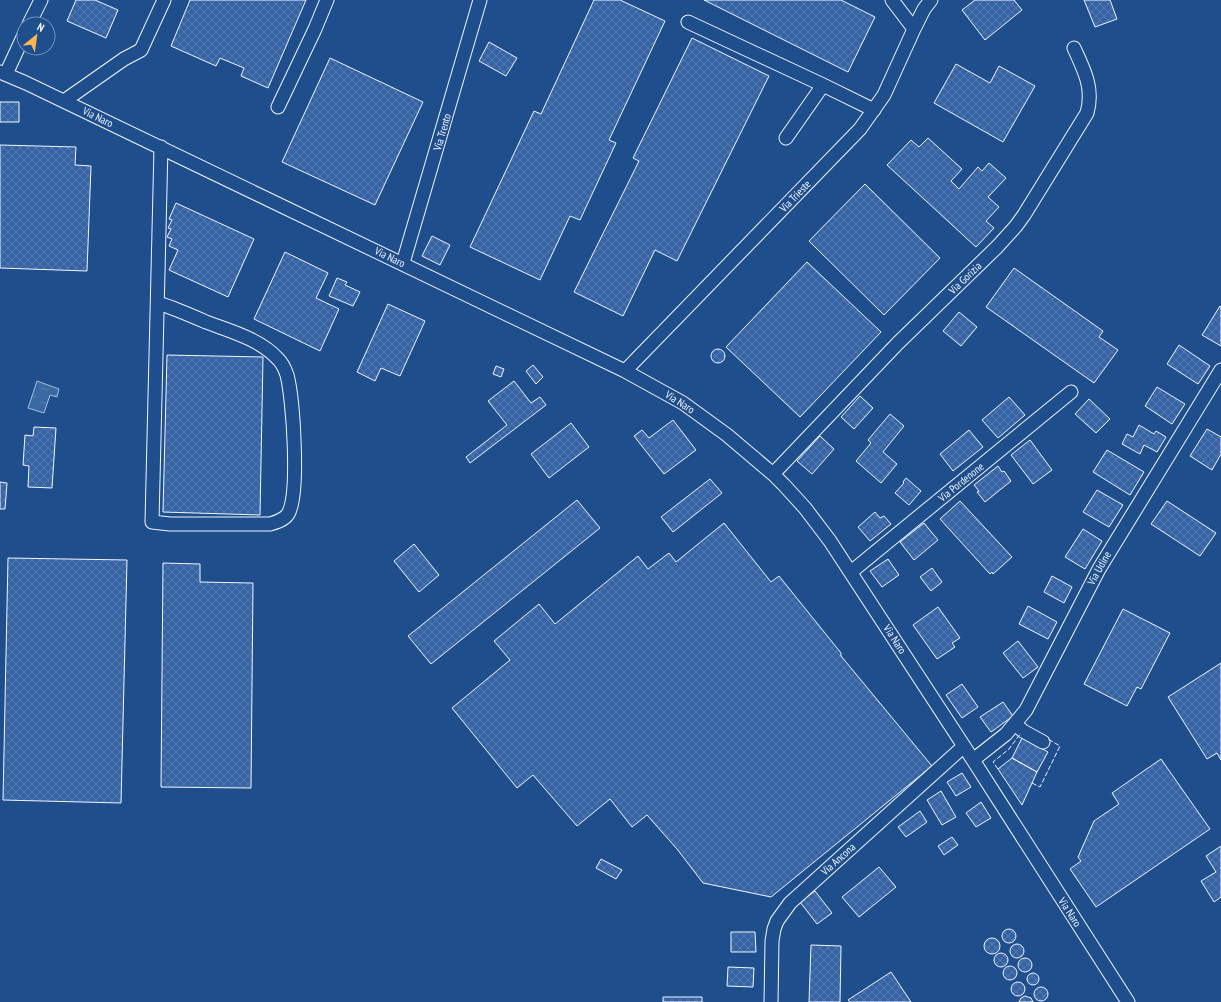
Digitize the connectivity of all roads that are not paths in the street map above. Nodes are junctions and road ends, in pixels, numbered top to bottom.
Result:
1 (41, 0) edge
2 (164, 0) edge
3 (327, 0) edge
4 (480, 0) edge
5 (892, 0) edge
6 (931, 0) edge
7 (33, 16) edge
8 (688, 22) dead end
9 (914, 29) junction
10 (1074, 48) dead end
11 (16, 49) edge
12 (3, 73) edge
13 (823, 85) junction
14 (64, 101) junction
15 (278, 107) dead end
16 (874, 110) junction
17 (786, 138) dead end
18 (161, 148) junction
19 (403, 264) junction
20 (158, 303) junction
21 (1221, 370) edge
22 (625, 371) junction
23 (1071, 392) dead end
24 (773, 474) junction
25 (851, 572) junction
26 (1015, 724) junction
27 (1043, 742) dead end
28 (964, 746) junction
29 (973, 760) junction
30 (771, 1002) edge
31 (1128, 1002) edge

1 - 7 street
2 - 14 street
3 - 15 street
4 - 19 street, Via Trento
5 - 9 street
6 - 9 street, Via Trieste
8 - 13 street
9 - 16 street, Via Trieste
10 - 24 street, Via Gorizia
11 - 12 street
12 - 14 street, Via Naro
13 - 16 street
13 - 17 street
14 - 18 street, Via Naro
16 - 22 street, Via Trieste
18 - 19 street, Via Naro
18 - 20 street
19 - 22 street, Via Naro
20 - 20 street
21 - 26 street, Via Udine
22 - 24 street, Via Naro
23 - 25 street, Via Pordenone
24 - 25 street, Via Naro
25 - 28 street, Via Naro
26 - 27 street
26 - 29 street, Via Udine
28 - 29 street, Via Naro
28 - 30 street, Via Ancona
29 - 31 street, Via Naro

